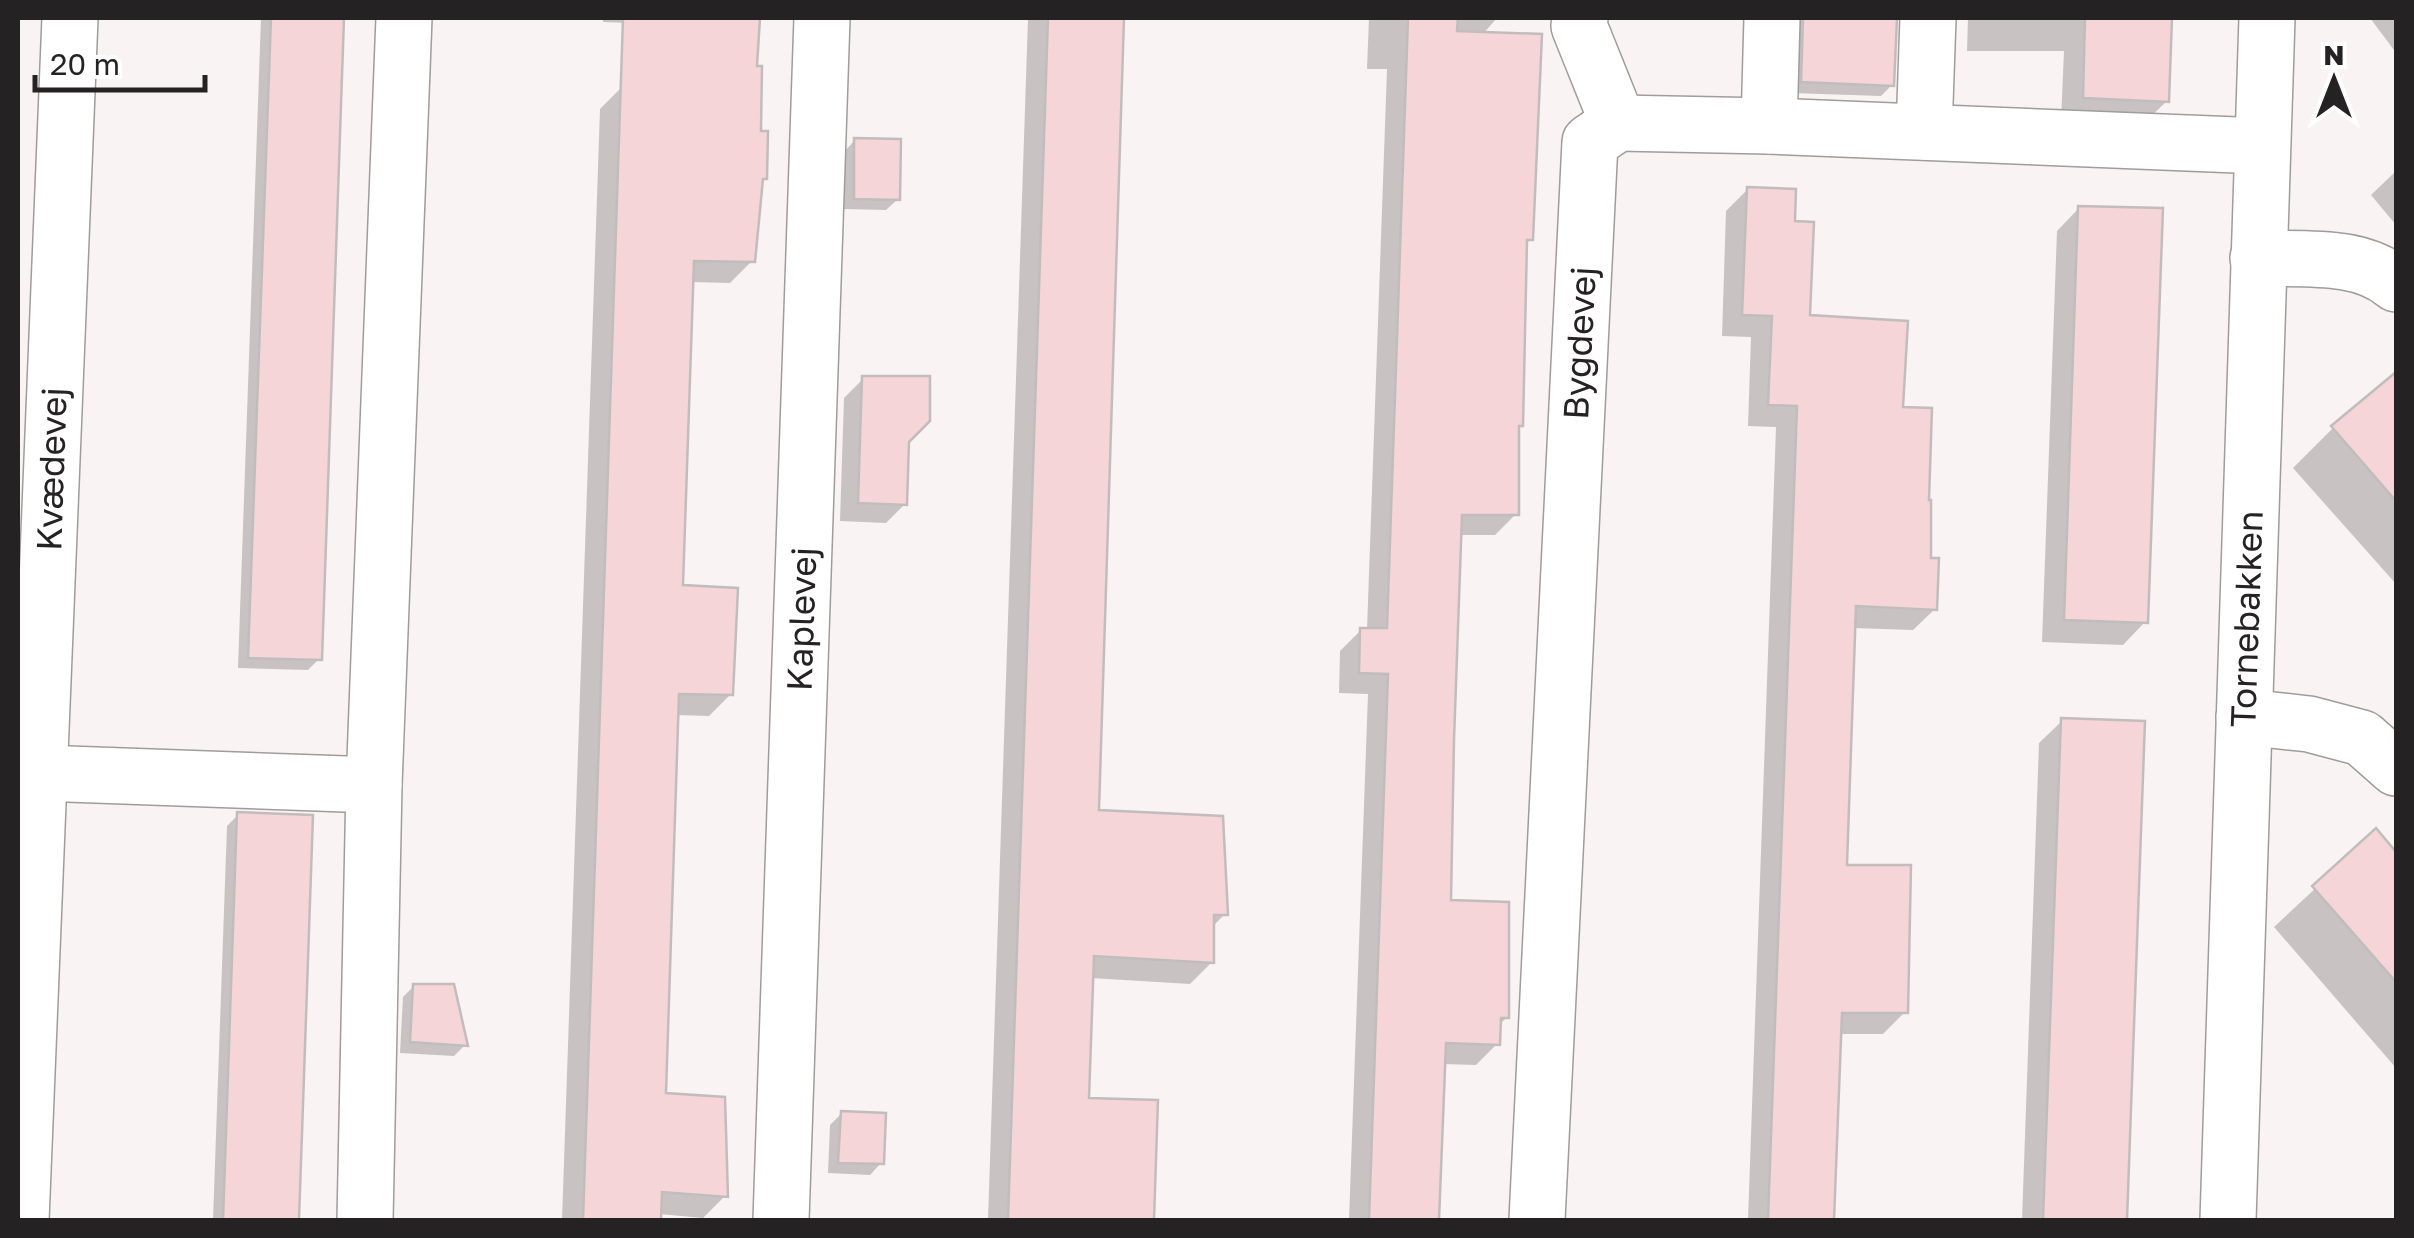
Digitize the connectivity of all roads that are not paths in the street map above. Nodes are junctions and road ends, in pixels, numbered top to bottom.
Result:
1 (70, 18) edge
2 (404, 18) edge
3 (822, 18) edge
4 (1580, 18) edge
5 (1772, 18) edge
6 (1928, 18) edge
7 (2267, 18) edge
8 (1618, 123) junction
9 (1770, 126) junction
10 (1924, 132) junction
11 (2262, 146) junction
12 (2258, 258) junction
13 (2396, 284) edge
14 (2244, 717) junction
15 (2396, 768) edge
16 (40, 773) junction
17 (374, 785) junction
18 (22, 1220) edge
19 (365, 1220) edge
20 (781, 1220) edge
21 (1537, 1220) edge
22 (2228, 1220) edge

1 - 16 street, Kvædevej
2 - 17 street
3 - 20 street, Kaplevej
4 - 8 street
5 - 9 street
6 - 10 street
7 - 11 street, Tornebakken
8 - 9 street
8 - 21 street, Bygdevej
9 - 10 street
10 - 11 street
11 - 12 street, Tornebakken
12 - 13 street
12 - 14 street, Tornebakken
14 - 15 street
14 - 22 street, Tornebakken
16 - 17 street
16 - 18 street, Kvædevej
17 - 19 street

